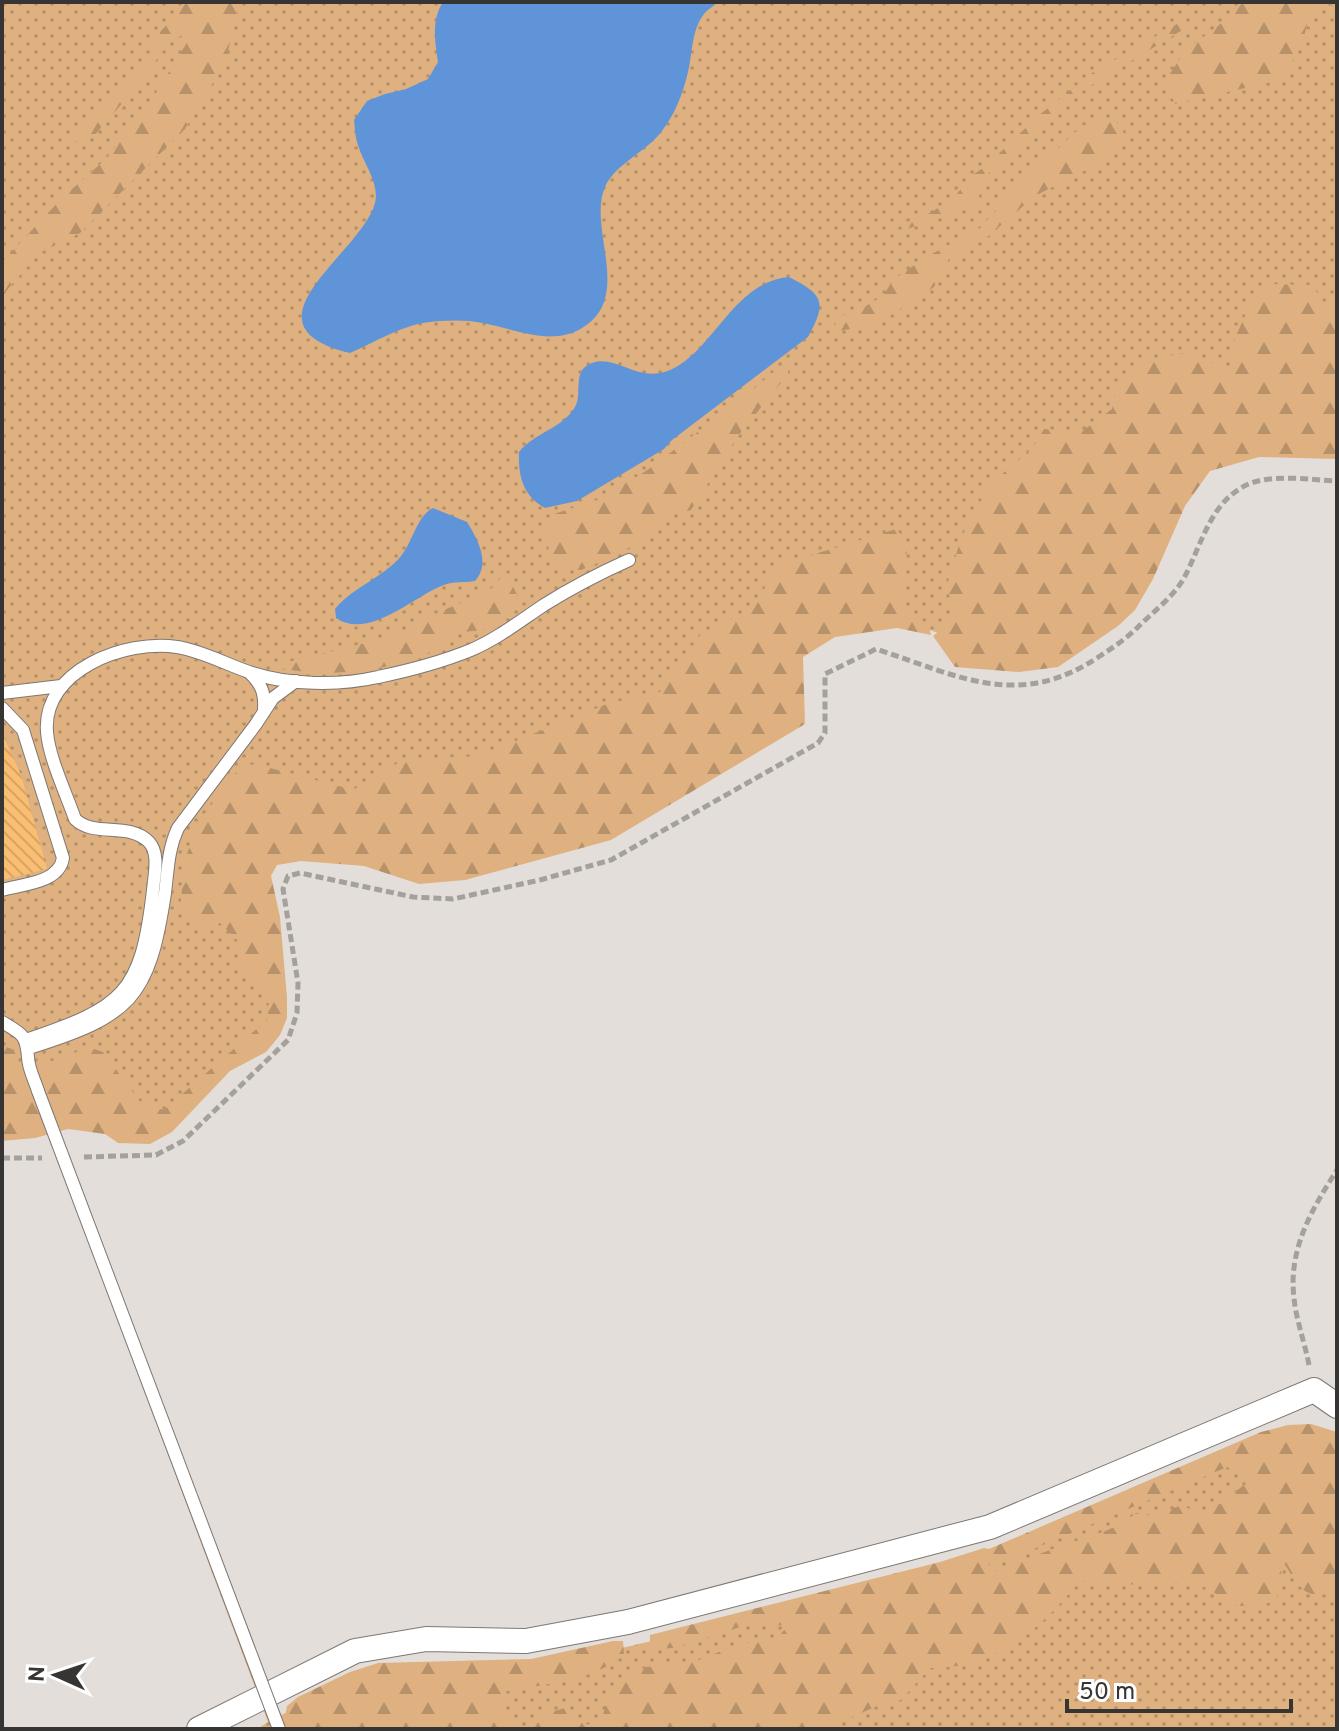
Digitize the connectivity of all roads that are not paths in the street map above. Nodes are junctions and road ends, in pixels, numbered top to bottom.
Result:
1 (629, 560) dead end
2 (250, 673) junction
3 (296, 681) junction
4 (61, 686) junction
5 (2, 693) edge
6 (2, 708) edge
7 (263, 712) junction
8 (178, 828) junction
9 (148, 841) junction
10 (2, 890) edge
11 (2, 1022) edge
12 (28, 1044) junction
13 (1337, 1406) edge
14 (199, 1729) edge
15 (279, 1729) edge

1 - 3 lane
2 - 3 lane
2 - 4 lane
2 - 7 lane
3 - 7 lane
4 - 5 lane
4 - 9 lane
6 - 10 lane
7 - 8 lane
8 - 9 lane
8 - 12 lane
9 - 12 lane
11 - 12 lane
12 - 15 lane, bridge
13 - 14 street

